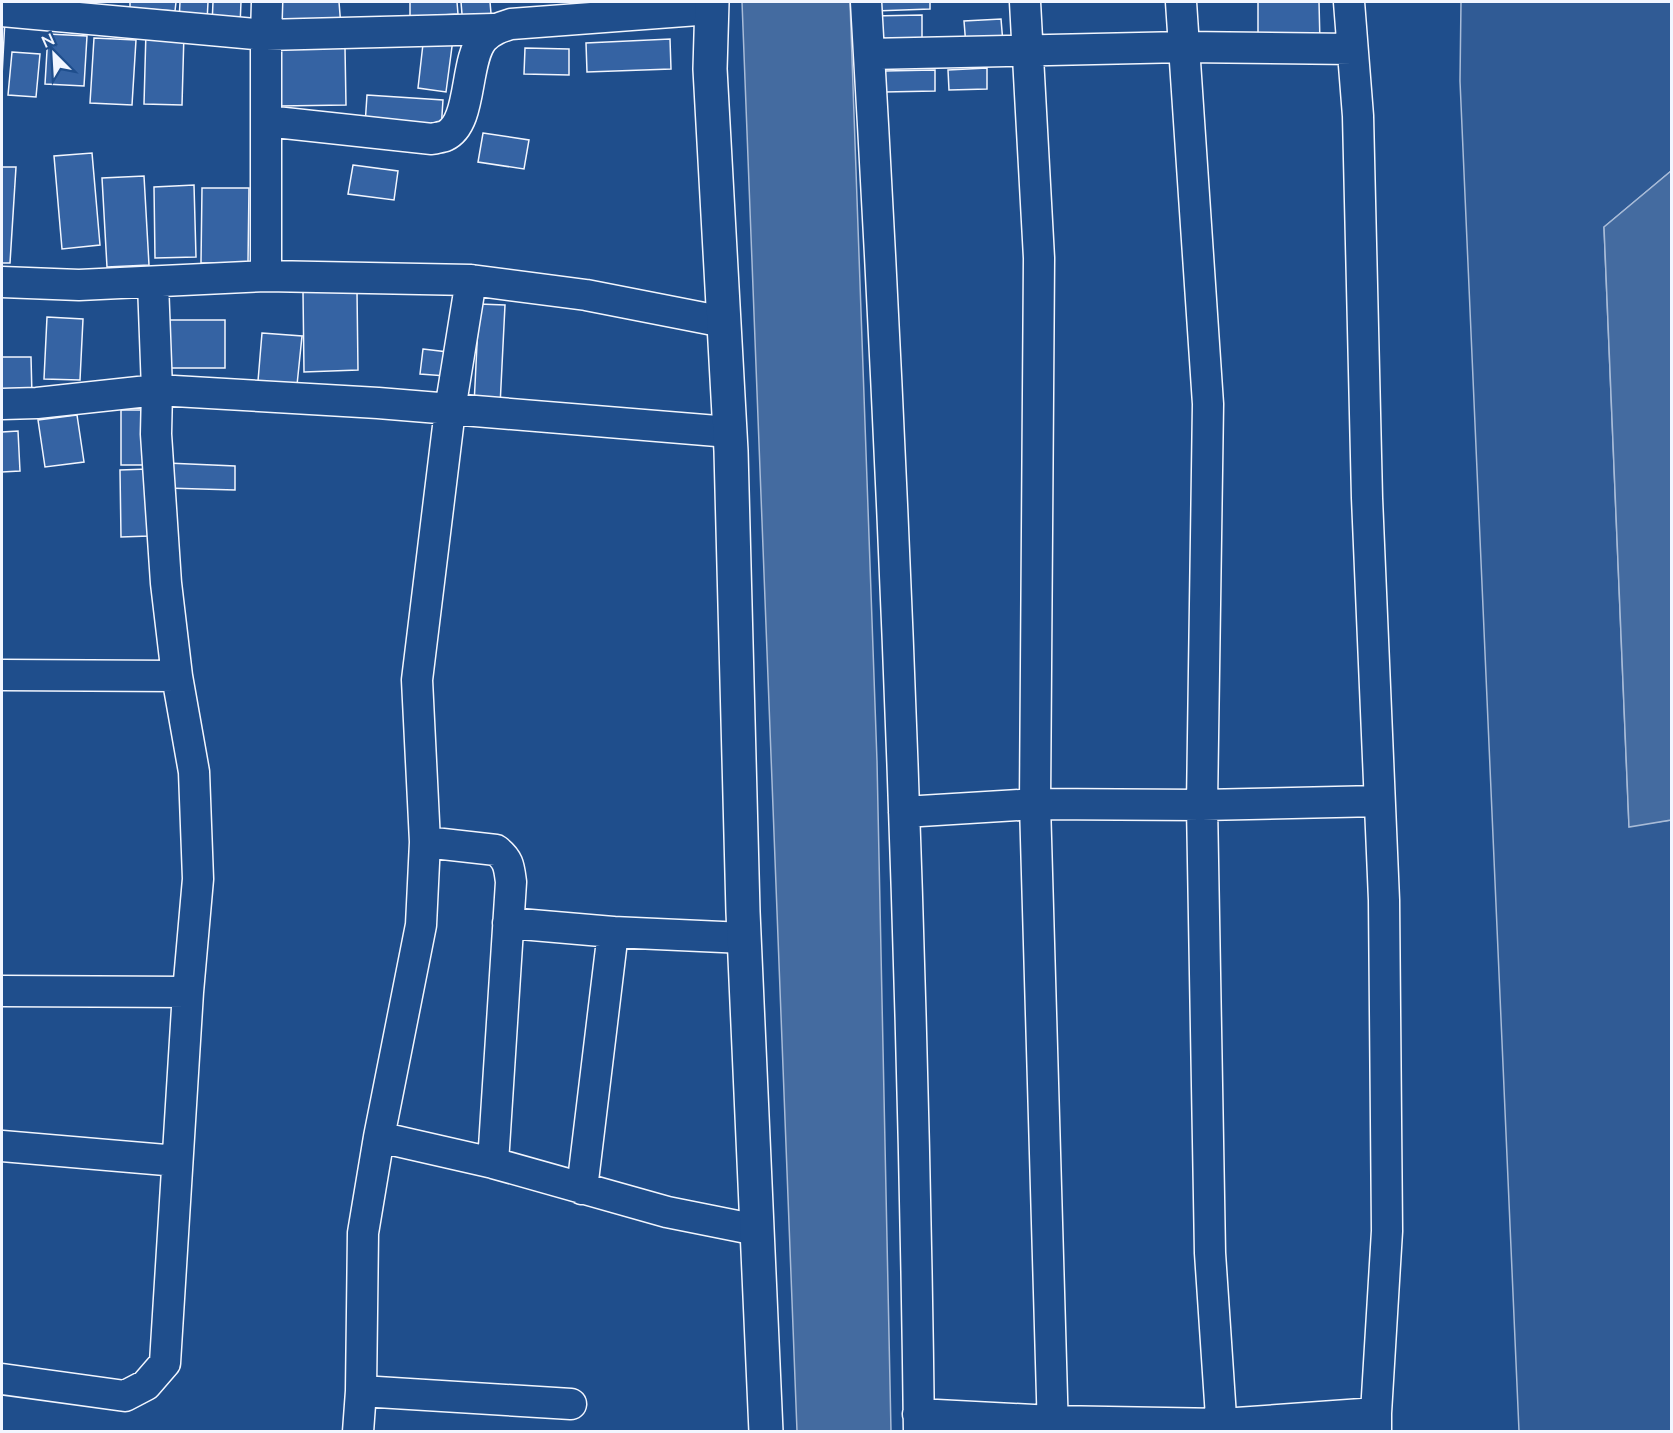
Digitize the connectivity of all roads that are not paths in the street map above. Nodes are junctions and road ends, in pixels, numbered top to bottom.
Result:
1 (267, 2) edge
2 (866, 2) edge
3 (1025, 2) edge
4 (1181, 2) edge
5 (1349, 2) edge
6 (712, 5) edge
7 (586, 10) edge
8 (2, 11) edge
9 (494, 30) junction
10 (267, 35) junction
11 (1184, 46) junction
12 (1352, 49) junction
13 (1028, 50) junction
14 (869, 54) junction
15 (266, 121) junction
16 (266, 276) junction
17 (471, 280) junction
18 (2, 282) edge
19 (153, 283) junction
20 (724, 322) junction
21 (157, 390) junction
22 (2, 404) edge
23 (450, 410) junction
24 (729, 432) junction
25 (2, 675) edge
26 (177, 675) junction
27 (1379, 801) junction
28 (1035, 804) junction
29 (1202, 805) junction
30 (904, 812) junction
31 (425, 842) junction
32 (508, 923) junction
33 (614, 932) junction
34 (744, 938) junction
35 (2, 991) edge
36 (188, 992) junction
37 (379, 1137) junction
38 (2, 1146) edge
39 (177, 1161) junction
40 (493, 1163) junction
41 (582, 1189) junction
42 (757, 1230) junction
43 (2, 1379) edge
44 (361, 1391) junction
45 (571, 1404) dead end
46 (1376, 1422) edge
47 (918, 1423) edge
48 (1052, 1426) edge
49 (1222, 1428) edge
50 (358, 1431) edge
51 (766, 1431) edge

1 - 10 street
2 - 14 street
3 - 13 street
4 - 11 street
5 - 12 street
6 - 7 street
6 - 20 street
7 - 9 street
8 - 10 street
9 - 10 street
9 - 15 street
10 - 15 street
11 - 12 street
11 - 13 street
11 - 29 street
12 - 27 street
13 - 14 street
13 - 28 street
14 - 30 street
15 - 16 street
16 - 17 street
16 - 19 street
17 - 20 street
17 - 23 street
18 - 19 street
19 - 21 street
20 - 24 street
21 - 22 street
21 - 23 street
21 - 26 street
23 - 24 street
23 - 31 street
24 - 34 street
25 - 26 street
26 - 36 street
27 - 29 street
27 - 46 street
28 - 29 street
28 - 30 street
28 - 48 street
29 - 49 street
30 - 47 street
31 - 32 street
31 - 37 street
32 - 33 street
32 - 40 street
33 - 34 street
33 - 41 street
34 - 42 street
35 - 36 street
36 - 39 street
37 - 40 street
37 - 44 street
38 - 39 street
39 - 43 street
40 - 41 street
41 - 42 street
42 - 51 street
44 - 45 street
44 - 50 street
46 - 49 street
47 - 48 street
48 - 49 street

